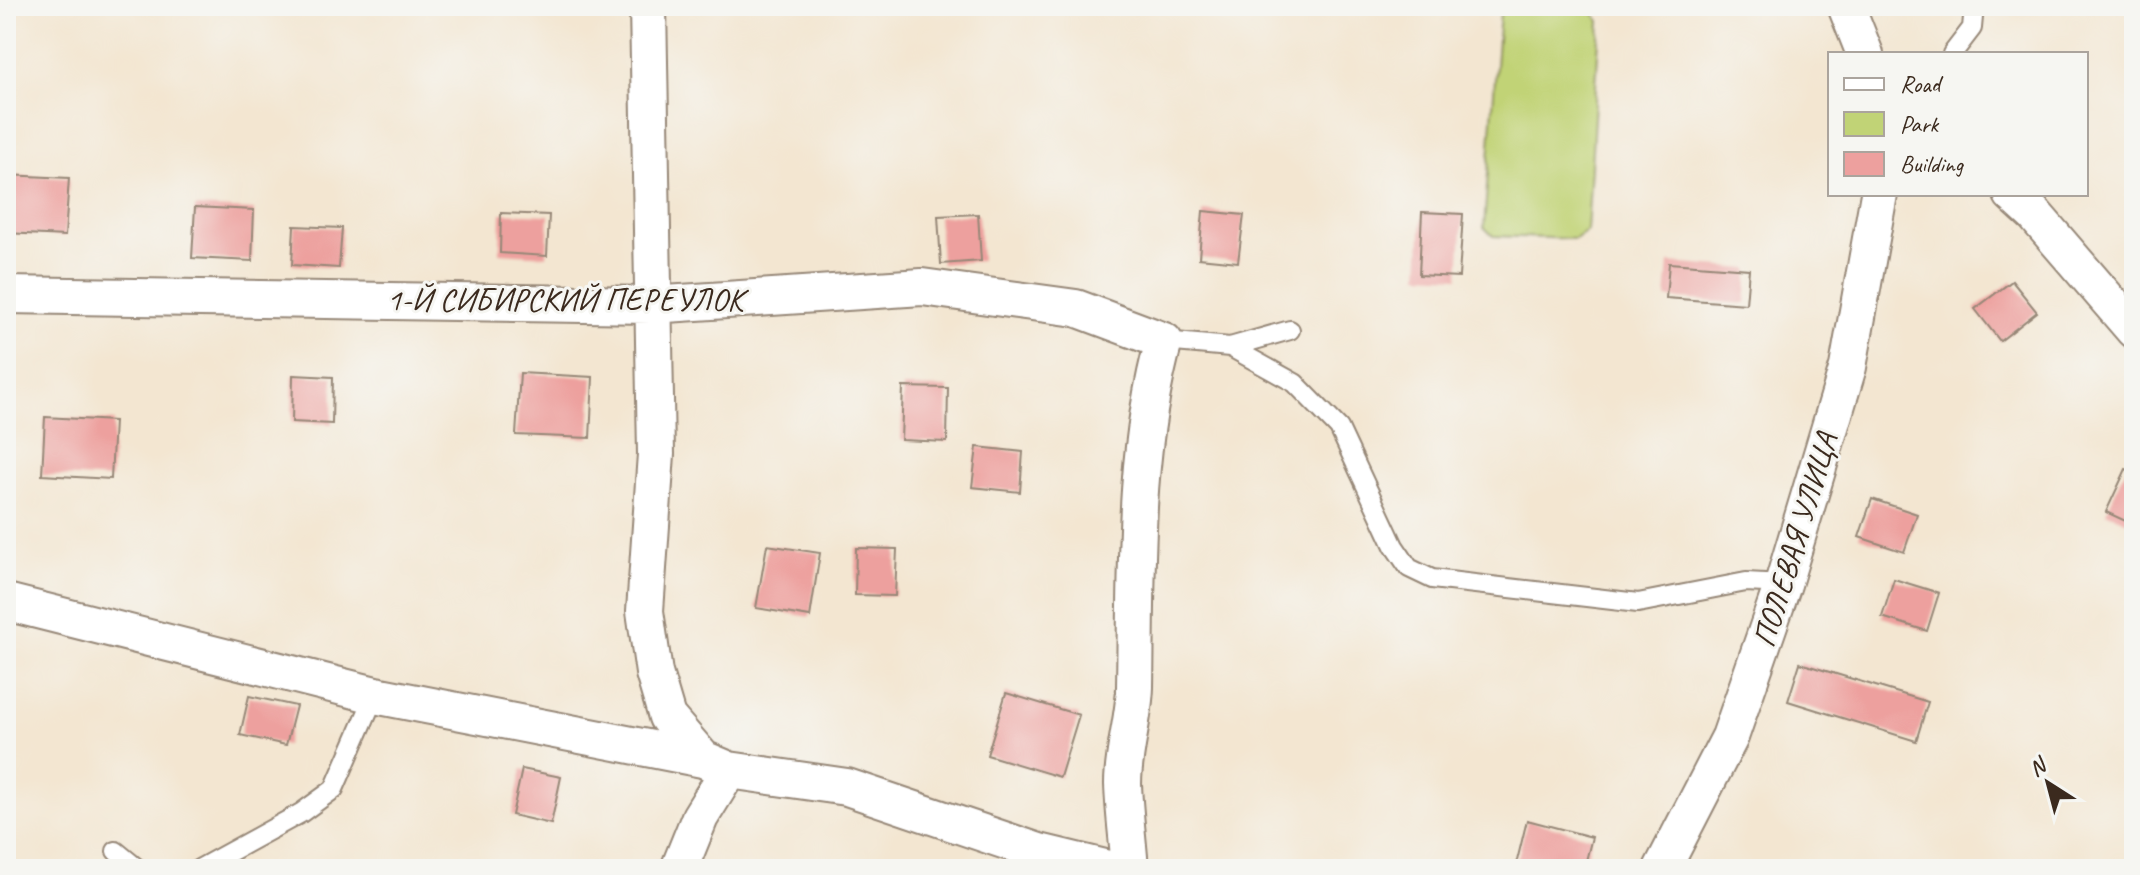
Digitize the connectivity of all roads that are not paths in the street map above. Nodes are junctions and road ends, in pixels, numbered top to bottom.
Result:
1 (648, 6) edge
2 (1846, 6) edge
3 (1974, 6) edge
4 (1864, 52) edge
5 (1954, 52) edge
6 (1879, 196) edge
7 (2014, 196) edge
8 (6, 295) edge
9 (651, 305) junction
10 (1290, 330) dead end
11 (2134, 330) edge
12 (1164, 341) junction
13 (1230, 347) junction
14 (1783, 584) junction
15 (6, 602) edge
16 (375, 695) junction
17 (716, 764) junction
18 (116, 851) dead end
19 (1035, 860) edge
20 (138, 869) edge
21 (199, 869) edge
22 (679, 869) edge
23 (1109, 869) edge
24 (1130, 869) edge
25 (1662, 869) edge

1 - 9 street
2 - 4 street
3 - 5 lane
6 - 14 street, ПОЛЕВАЯ УЛИЦА
7 - 11 street
8 - 9 street, 1-Й СИБИРСКИЙ ПЕРЕУЛОК
9 - 12 street, 1-Й СИБИРСКИЙ ПЕРЕУЛОК
9 - 17 street
10 - 13 lane
12 - 13 lane
12 - 24 street
13 - 14 lane
14 - 25 street, ПОЛЕВАЯ УЛИЦА
15 - 16 street
16 - 17 street
16 - 21 lane
17 - 19 street
17 - 22 street
18 - 20 lane
19 - 23 street

